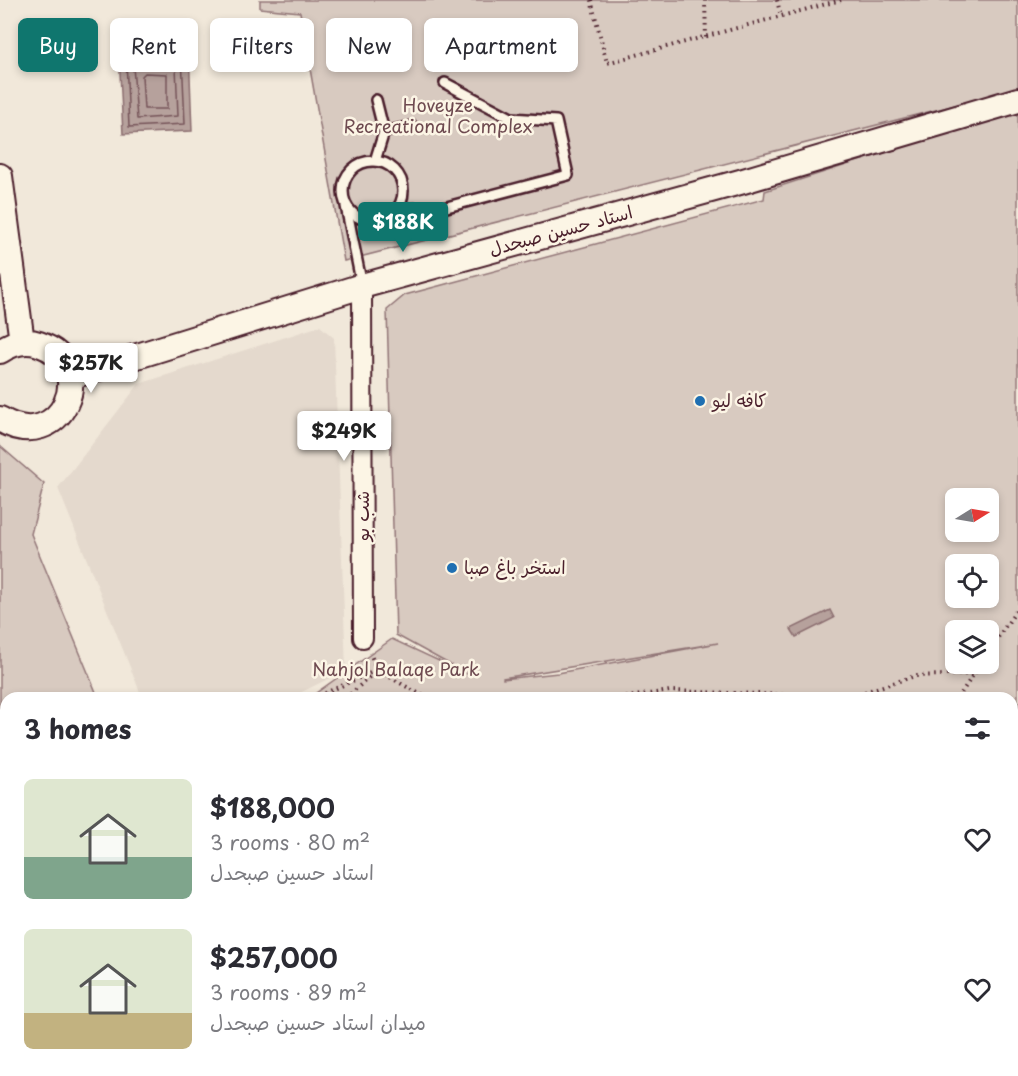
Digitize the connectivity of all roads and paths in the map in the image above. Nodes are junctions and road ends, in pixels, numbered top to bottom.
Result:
1 (591, 0) edge
2 (705, 0) edge
3 (777, 0) edge
4 (841, 0) edge
5 (781, 17) junction
6 (706, 38) junction
7 (445, 83) dead end
8 (376, 100) dead end
9 (1018, 100) edge
10 (412, 126) dead end
11 (384, 132) junction
12 (375, 161) junction
13 (0, 176) edge
14 (345, 202) junction
15 (398, 209) junction
16 (362, 286) junction
17 (22, 342) junction
18 (0, 351) edge
19 (70, 377) junction
20 (0, 419) edge
21 (1018, 608) edge
22 (999, 636) edge
23 (363, 638) joint
24 (377, 670) junction
25 (974, 674) joint
26 (328, 692) edge
27 (353, 692) edge
28 (416, 692) edge
29 (663, 692) edge
30 (700, 692) edge
31 (864, 692) edge
32 (962, 692) edge

1 - 6 path
2 - 6 path
3 - 5 path
4 - 5 path
5 - 6 path
7 - 15 lane
8 - 11 lane
9 - 16 street, استاد حسین صبحدل
10 - 11 lane
11 - 12 lane
12 - 14 lane
12 - 15 lane
13 - 17 street
14 - 15 lane
14 - 16 lane
16 - 19 street, استاد حسین صبحدل
16 - 23 street, شب بو
17 - 18 street
17 - 19 street
19 - 20 street
21 - 22 path
23 - 24 path
24 - 26 path
24 - 27 path
24 - 28 path
25 - 31 path
25 - 32 path
29 - 30 path

